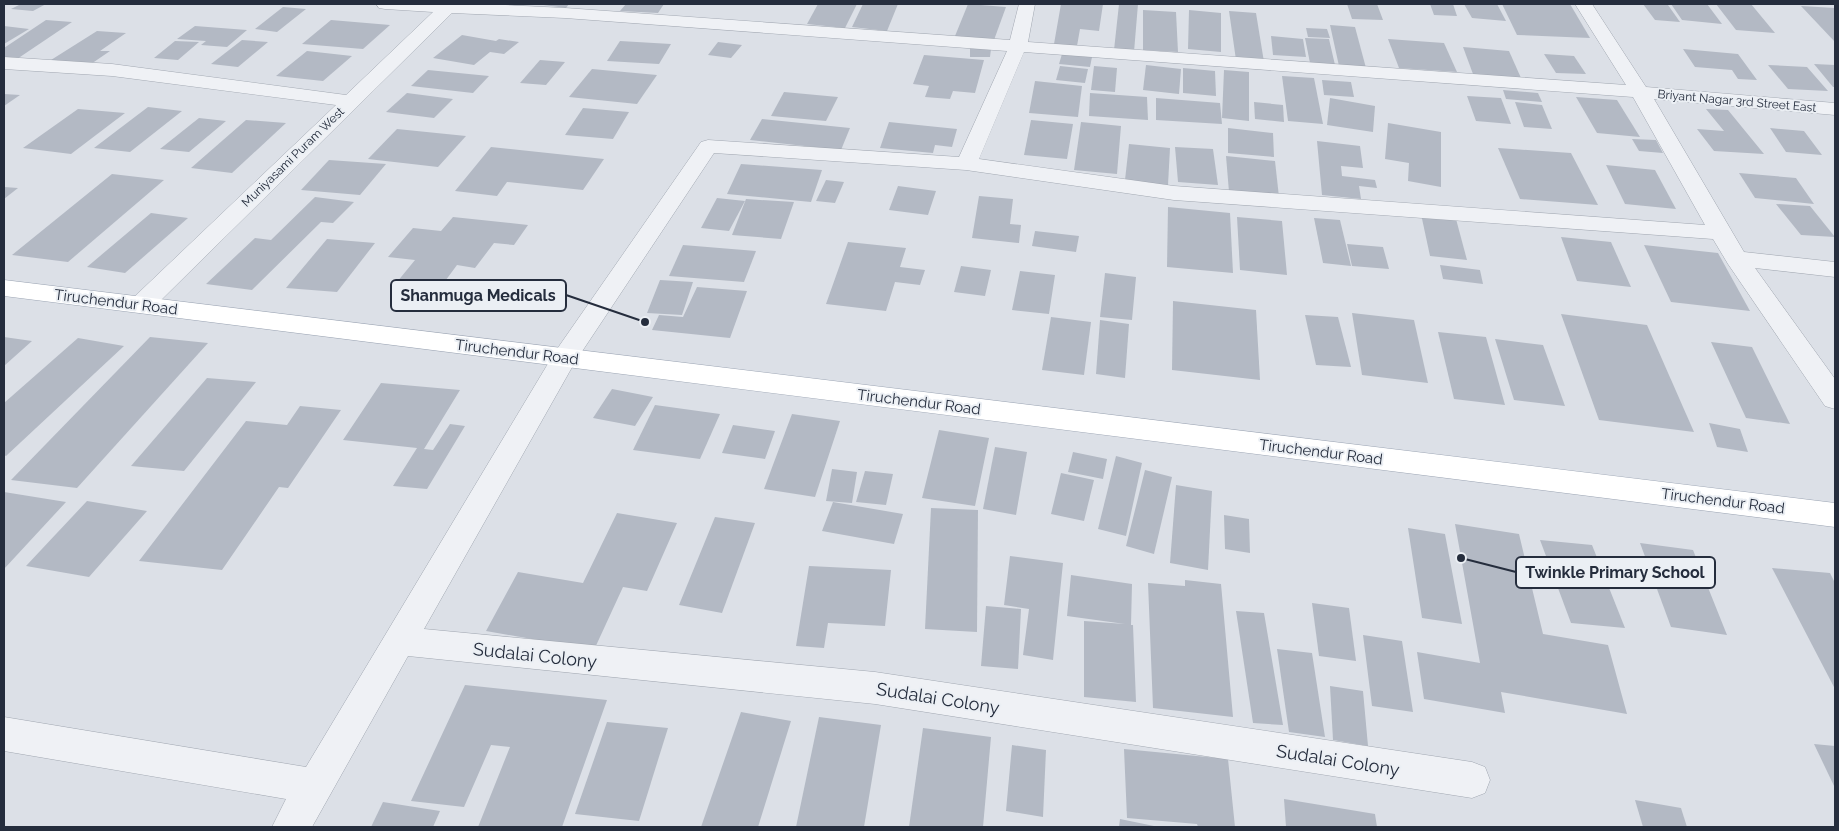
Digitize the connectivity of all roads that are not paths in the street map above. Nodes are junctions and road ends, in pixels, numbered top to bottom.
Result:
1 (385, 4) edge
2 (1027, 4) edge
3 (1584, 4) edge
4 (446, 9) junction
5 (1017, 48) junction
6 (4, 62) edge
7 (1640, 92) junction
8 (350, 101) junction
9 (1835, 109) edge
10 (966, 164) junction
11 (1721, 233) junction
12 (1736, 260) junction
13 (1835, 269) edge
14 (4, 288) edge
15 (141, 305) junction
16 (564, 358) junction
17 (1835, 399) edge
18 (1835, 515) edge
19 (400, 641) junction
20 (4, 734) edge
21 (1472, 780) dead end
22 (315, 786) junction
23 (291, 827) edge

1 - 4 street, Briyant Nagar 3rd Street East
2 - 5 street
3 - 7 street
4 - 5 street, Briyant Nagar 3rd Street East
4 - 8 street, Muniyasami Puram West
5 - 7 street, Briyant Nagar 3rd Street East
5 - 10 street
6 - 8 street
7 - 9 street, Briyant Nagar 3rd Street East
7 - 11 street
8 - 15 street, Muniyasami Puram West
10 - 11 street
10 - 16 street
11 - 12 street
12 - 13 street
12 - 17 street
14 - 15 main road, Tiruchendur Road
15 - 16 main road, Tiruchendur Road
16 - 18 main road, Tiruchendur Road
16 - 19 street
19 - 21 street, Sudalai Colony
19 - 22 street
20 - 22 street
22 - 23 street

